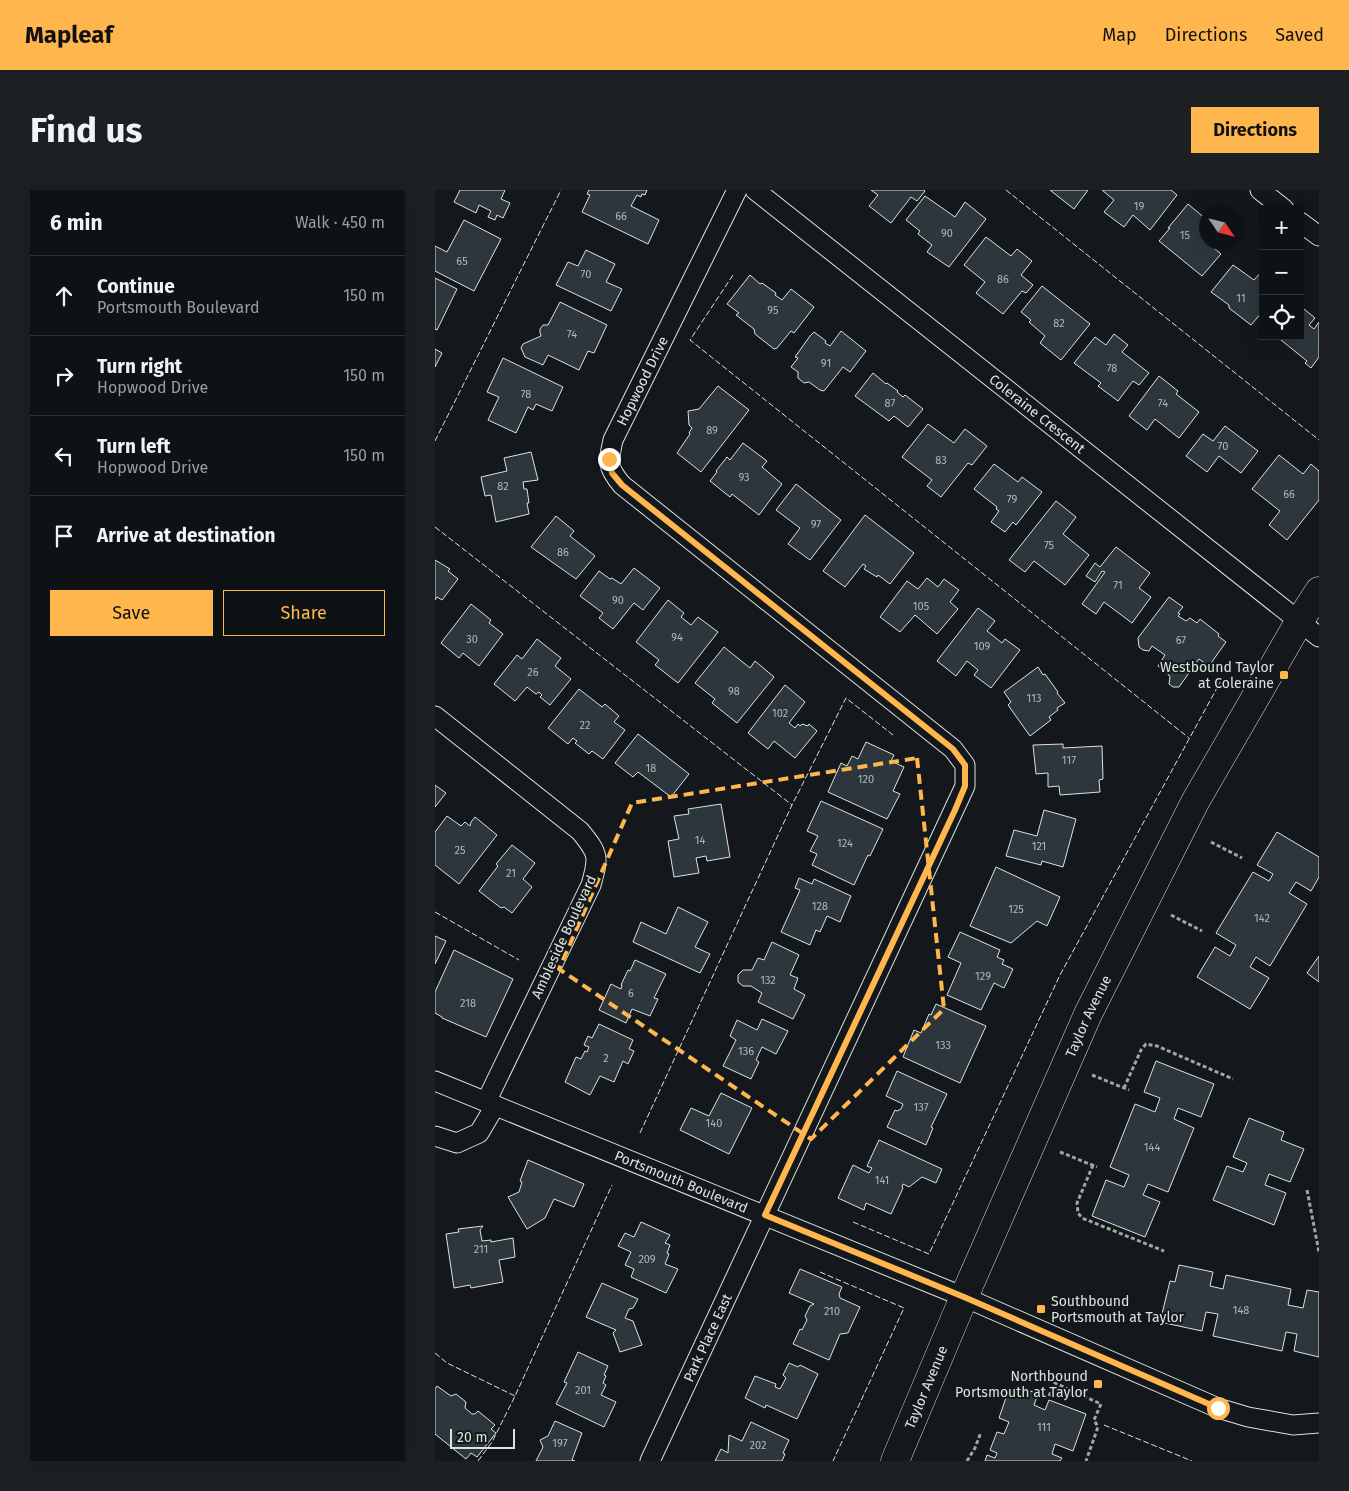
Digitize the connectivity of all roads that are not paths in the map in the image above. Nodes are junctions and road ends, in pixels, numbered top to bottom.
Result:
1 (737, 190) edge
2 (755, 190) edge
3 (1260, 190) edge
4 (1279, 205) edge
5 (1304, 225) edge
6 (1319, 236) edge
7 (1319, 591) edge
8 (1309, 630) edge
9 (435, 716) edge
10 (436, 1084) edge
11 (490, 1104) junction
12 (435, 1136) edge
13 (765, 1215) junction
14 (964, 1297) junction
15 (1319, 1423) edge
16 (650, 1461) edge
17 (895, 1461) edge

1 - 13 street, Hopwood Drive
2 - 8 street, Coleraine Crescent
3 - 4 street
5 - 6 street
7 - 8 street, Taylor Avenue
8 - 14 street, Taylor Avenue
9 - 11 street, Ambleside Boulevard
10 - 11 street, Portsmouth Boulevard
11 - 12 street
11 - 13 street, Portsmouth Boulevard
13 - 14 street, Portsmouth Boulevard
13 - 16 street, Park Place East
14 - 15 street, Portsmouth Boulevard
14 - 17 street, Taylor Avenue

